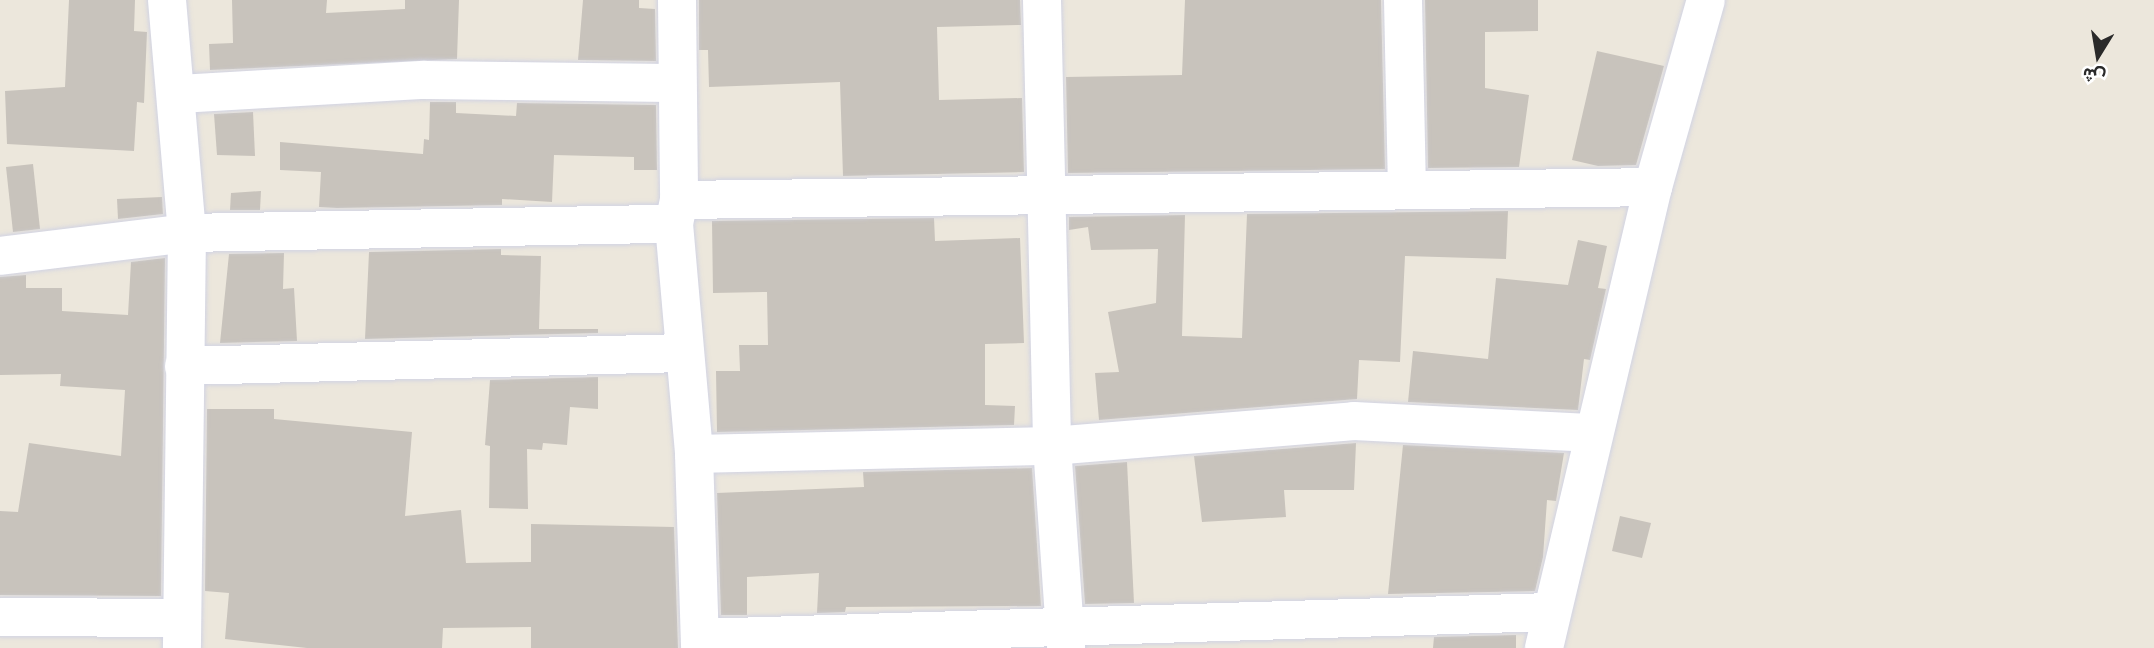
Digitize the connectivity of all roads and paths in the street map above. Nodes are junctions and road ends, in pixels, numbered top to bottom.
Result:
1 (167, 0) edge
2 (677, 0) edge
3 (1042, 0) edge
4 (1403, 0) edge
5 (1706, 0) edge
6 (676, 83) junction
7 (179, 94) junction
8 (1653, 187) junction
9 (1407, 188) junction
10 (1046, 193) junction
11 (677, 212) junction
12 (187, 233) junction
13 (0, 256) edge
14 (684, 353) junction
15 (184, 366) junction
16 (1594, 433) junction
17 (1052, 446) junction
18 (694, 454) junction
19 (0, 617) edge
20 (1547, 630) edge
21 (181, 633) edge
22 (1066, 638) edge
23 (700, 643) edge

1 - 7 street
2 - 6 street
3 - 10 street
4 - 9 street
5 - 8 street
6 - 7 street
6 - 11 street
7 - 12 street
8 - 9 street
8 - 16 street
9 - 10 street
10 - 11 street
10 - 17 street
11 - 12 street
11 - 14 street
12 - 13 street
12 - 15 street
14 - 15 street
14 - 18 street
15 - 21 street
16 - 17 street
16 - 20 street
17 - 18 street
17 - 22 street
18 - 23 street
19 - 21 street
20 - 22 street
22 - 23 street

